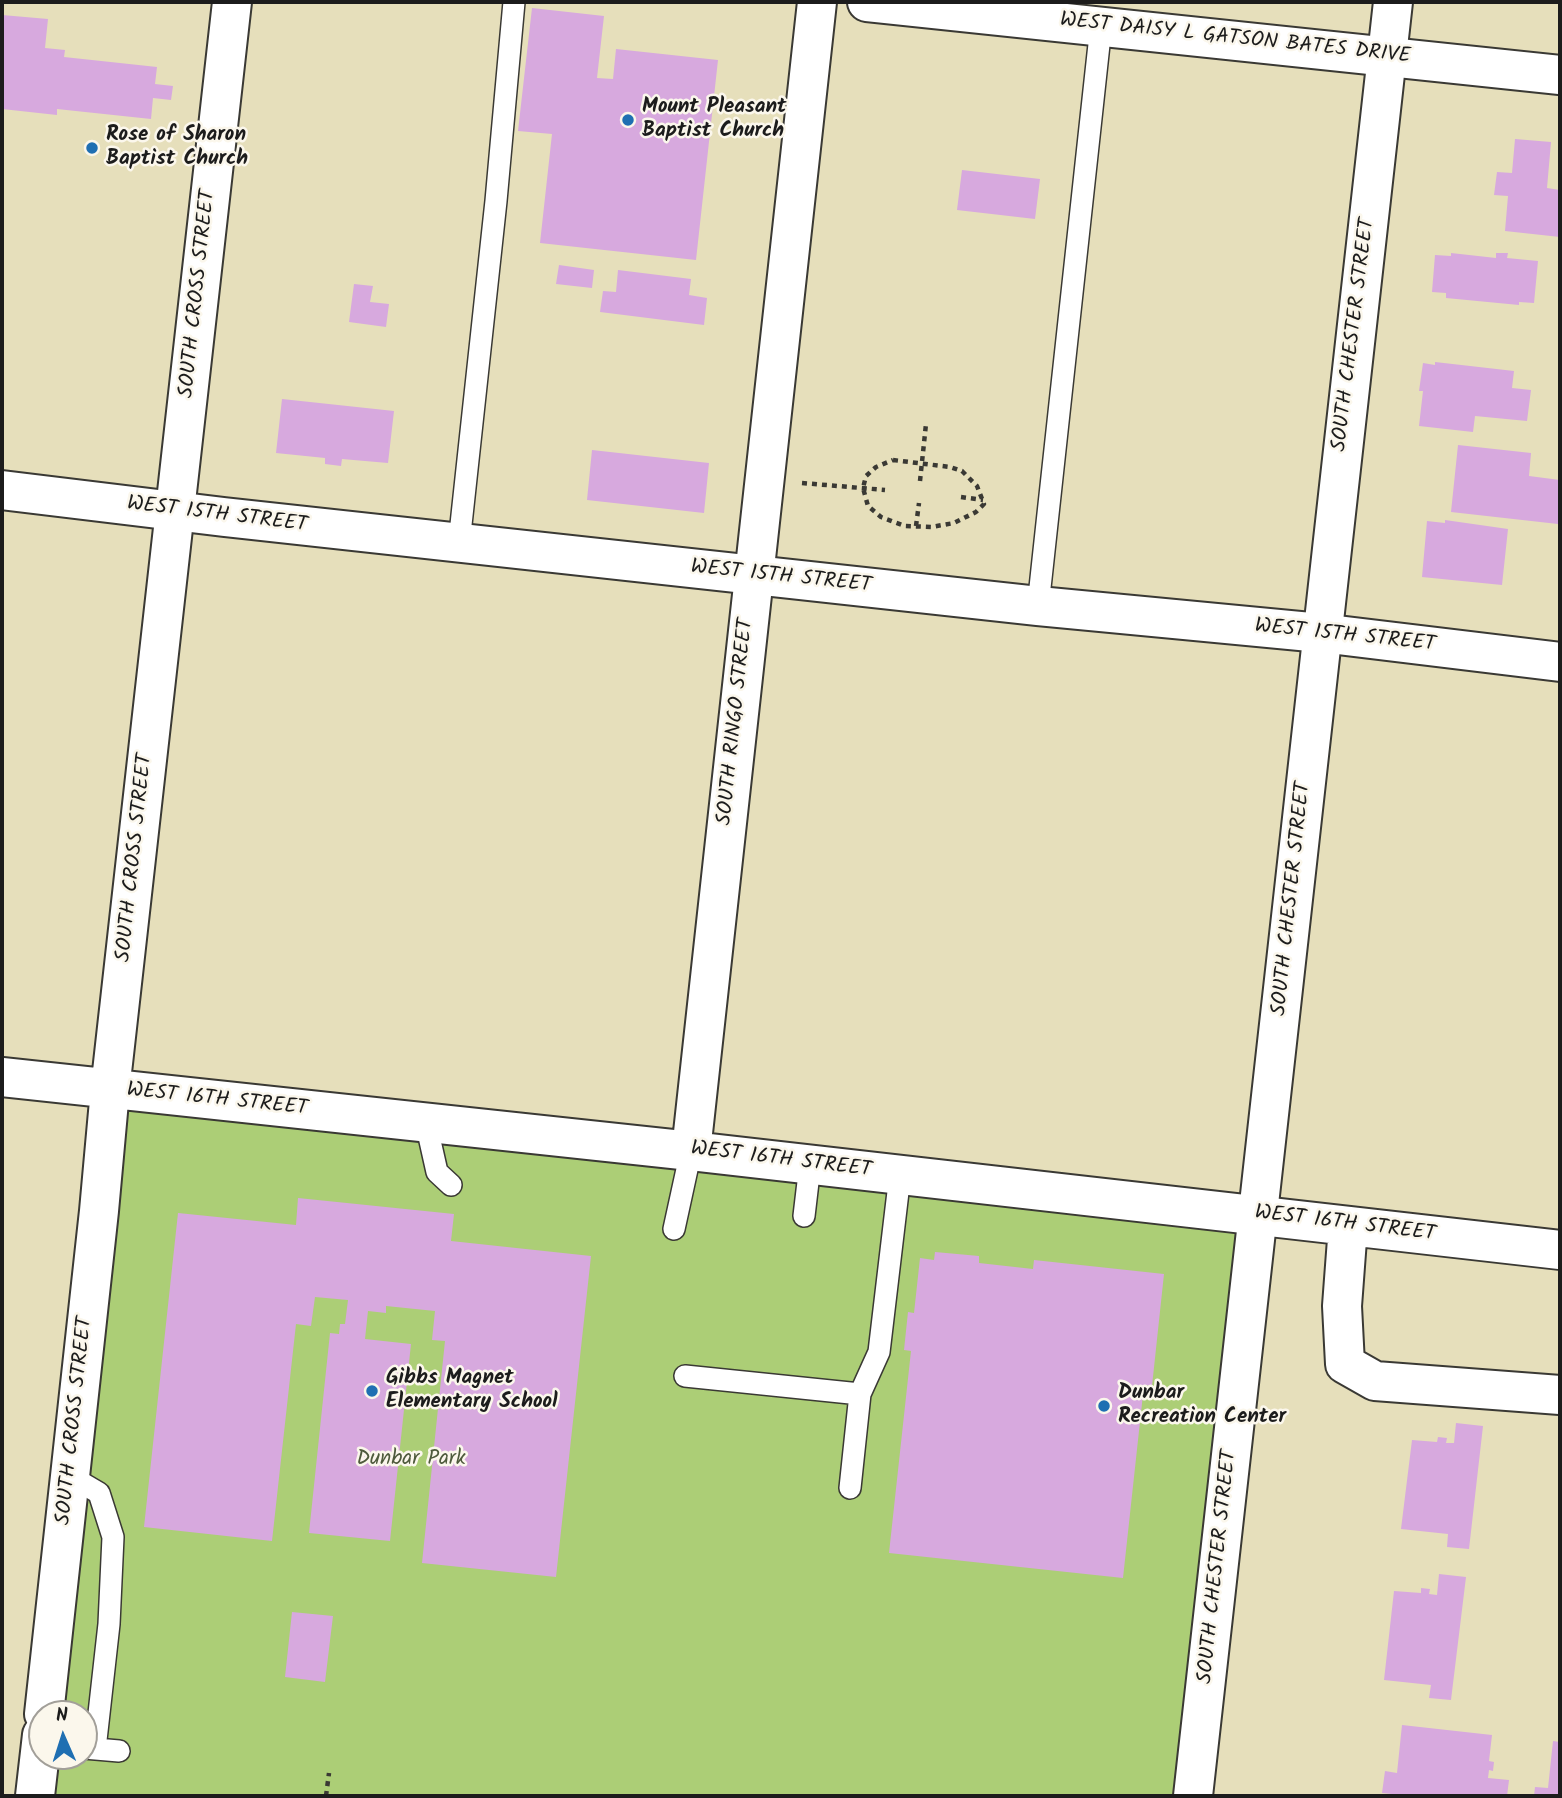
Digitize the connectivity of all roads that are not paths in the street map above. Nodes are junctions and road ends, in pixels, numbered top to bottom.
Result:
1 (232, 2) edge
2 (514, 2) edge
3 (817, 2) edge
4 (867, 2) edge
5 (1393, 2) edge
6 (1101, 26) junction
7 (1387, 56) junction
8 (1560, 75) edge
9 (2, 490) edge
10 (175, 512) junction
11 (459, 543) junction
12 (753, 575) junction
13 (1038, 606) junction
14 (1321, 633) junction
15 (1560, 662) edge
16 (2, 1077) edge
17 (110, 1090) junction
18 (426, 1123) junction
19 (691, 1151) junction
20 (810, 1165) junction
21 (900, 1175) junction
22 (451, 1185) dead end
23 (1259, 1214) junction
24 (804, 1216) dead end
25 (1348, 1227) junction
26 (674, 1229) dead end
27 (1560, 1250) edge
28 (685, 1376) dead end
29 (860, 1394) junction
30 (1560, 1395) edge
31 (70, 1476) junction
32 (850, 1488) dead end
33 (46, 1700) edge
34 (97, 1700) edge
35 (98, 1749) edge
36 (119, 1751) dead end
37 (38, 1770) edge
38 (35, 1796) edge
39 (1194, 1796) edge

1 - 10 street, SOUTH CROSS STREET
2 - 11 lane
3 - 12 street, SOUTH RINGO STREET
4 - 6 street, WEST DAISY L GATSON BATES DRIVE
5 - 7 street, SOUTH CHESTER STREET
6 - 7 street, WEST DAISY L GATSON BATES DRIVE
6 - 13 lane
7 - 8 street, WEST DAISY L GATSON BATES DRIVE
7 - 14 street, SOUTH CHESTER STREET
9 - 10 street, WEST 15TH STREET
10 - 11 street, WEST 15TH STREET
10 - 17 street, SOUTH CROSS STREET
11 - 12 street, WEST 15TH STREET
12 - 13 street, WEST 15TH STREET
12 - 19 street, SOUTH RINGO STREET
13 - 14 street, WEST 15TH STREET
14 - 15 street, WEST 15TH STREET
14 - 23 street, SOUTH CHESTER STREET
16 - 17 street, WEST 16TH STREET
17 - 18 street, WEST 16TH STREET
17 - 31 street, SOUTH CROSS STREET
18 - 19 street, WEST 16TH STREET
18 - 22 lane
19 - 20 street, WEST 16TH STREET
19 - 26 lane
20 - 21 street, WEST 16TH STREET
20 - 24 lane
21 - 23 street, WEST 16TH STREET
21 - 29 lane
23 - 25 street, WEST 16TH STREET
23 - 39 street, SOUTH CHESTER STREET
25 - 27 street, WEST 16TH STREET
25 - 30 street
28 - 29 lane
29 - 32 lane
31 - 33 street, SOUTH CROSS STREET
31 - 34 lane
35 - 36 lane
37 - 38 street

